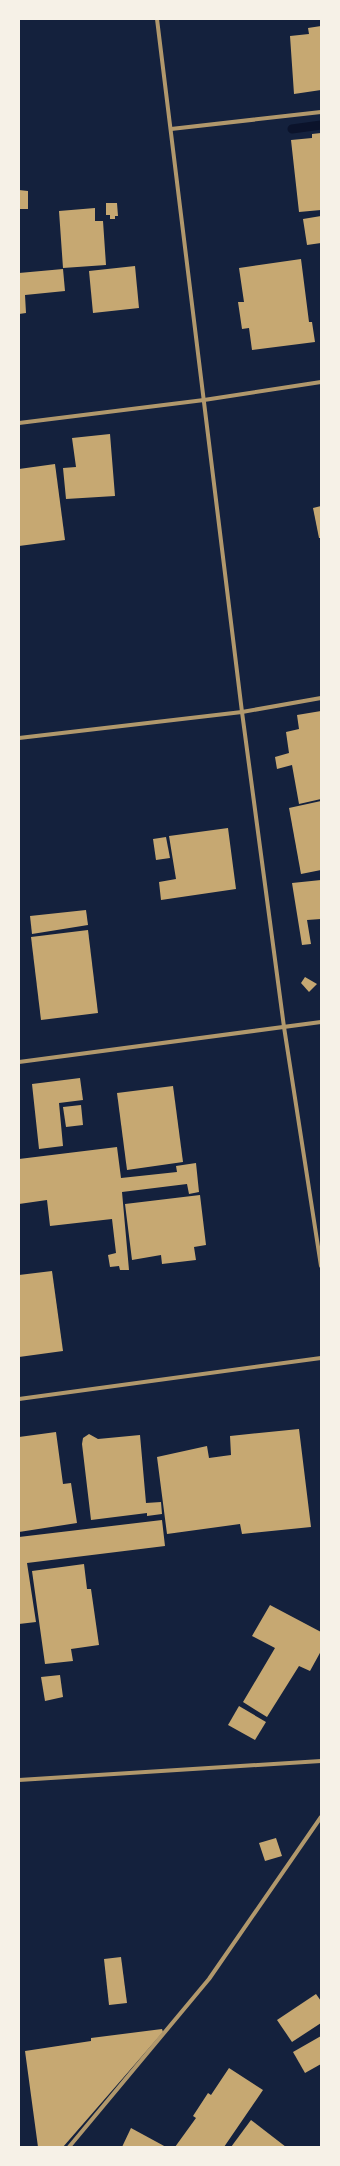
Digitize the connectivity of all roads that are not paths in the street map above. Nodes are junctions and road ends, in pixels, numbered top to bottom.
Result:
1 (157, 19) edge
2 (321, 112) edge
3 (171, 129) junction
4 (321, 382) edge
5 (204, 400) junction
6 (19, 423) edge
7 (321, 698) edge
8 (242, 712) junction
9 (19, 738) edge
10 (321, 1022) edge
11 (284, 1027) junction
12 (19, 1062) edge
13 (321, 1266) edge
14 (321, 1358) edge
15 (19, 1399) edge
16 (321, 1762) edge
17 (19, 1780) edge
18 (321, 1817) edge
19 (69, 2147) edge

1 - 3 street
2 - 3 street
3 - 5 street
4 - 5 street
5 - 6 street
5 - 8 street
7 - 8 street
8 - 9 street
8 - 11 street
10 - 11 street
11 - 12 street
11 - 13 street
14 - 15 street
16 - 17 street
18 - 19 street

